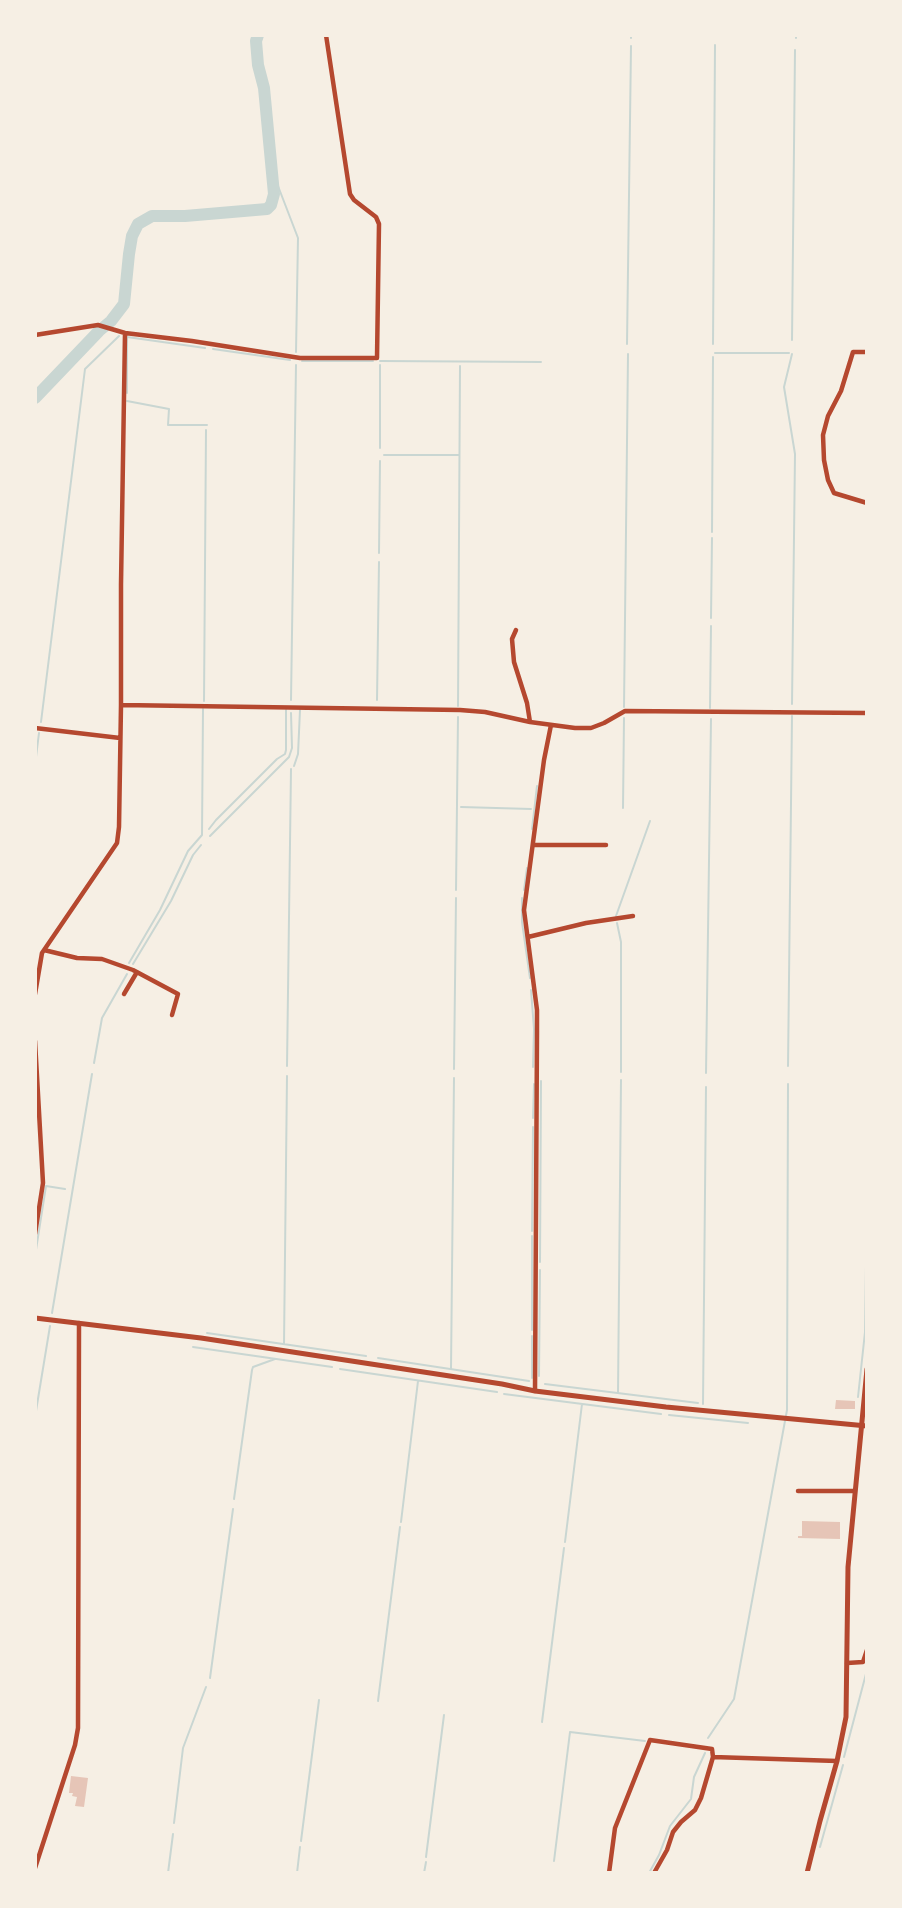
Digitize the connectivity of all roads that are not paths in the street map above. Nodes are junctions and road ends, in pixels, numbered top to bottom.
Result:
1 (326, 35) edge
2 (125, 333) junction
3 (35, 335) edge
4 (867, 352) edge
5 (867, 503) edge
6 (516, 630) dead end
7 (121, 705) junction
8 (867, 713) edge
9 (530, 722) junction
10 (551, 725) junction
11 (35, 729) edge
12 (120, 738) junction
13 (533, 845) junction
14 (606, 845) dead end
15 (634, 916) dead end
16 (528, 937) junction
17 (44, 950) junction
18 (137, 972) junction
19 (35, 994) edge
20 (124, 994) dead end
21 (172, 1015) dead end
22 (35, 1041) edge
23 (38, 1133) edge
24 (35, 1234) edge
25 (35, 1318) edge
26 (79, 1323) junction
27 (867, 1369) edge
28 (535, 1391) junction
29 (865, 1426) edge
30 (798, 1491) dead end
31 (854, 1492) junction
32 (867, 1650) edge
33 (847, 1663) junction
34 (713, 1757) junction
35 (837, 1760) junction
36 (35, 1868) edge
37 (609, 1873) edge
38 (654, 1873) edge
39 (807, 1873) edge

1 - 2 street
2 - 3 street
2 - 7 street
4 - 5 street
6 - 9 street
7 - 9 street
7 - 12 street
8 - 10 street
9 - 10 street
10 - 13 street
11 - 12 street
12 - 17 street
13 - 14 street
13 - 16 street
15 - 16 street
16 - 28 street
17 - 18 street
17 - 19 street
18 - 20 street
18 - 21 street
22 - 23 street
23 - 24 street
25 - 26 main road
26 - 28 main road
26 - 36 street
27 - 29 main road
28 - 29 main road
29 - 31 main road
30 - 31 street
31 - 33 main road
32 - 33 street
33 - 35 main road
34 - 35 street
34 - 37 street
34 - 38 street
35 - 39 main road

